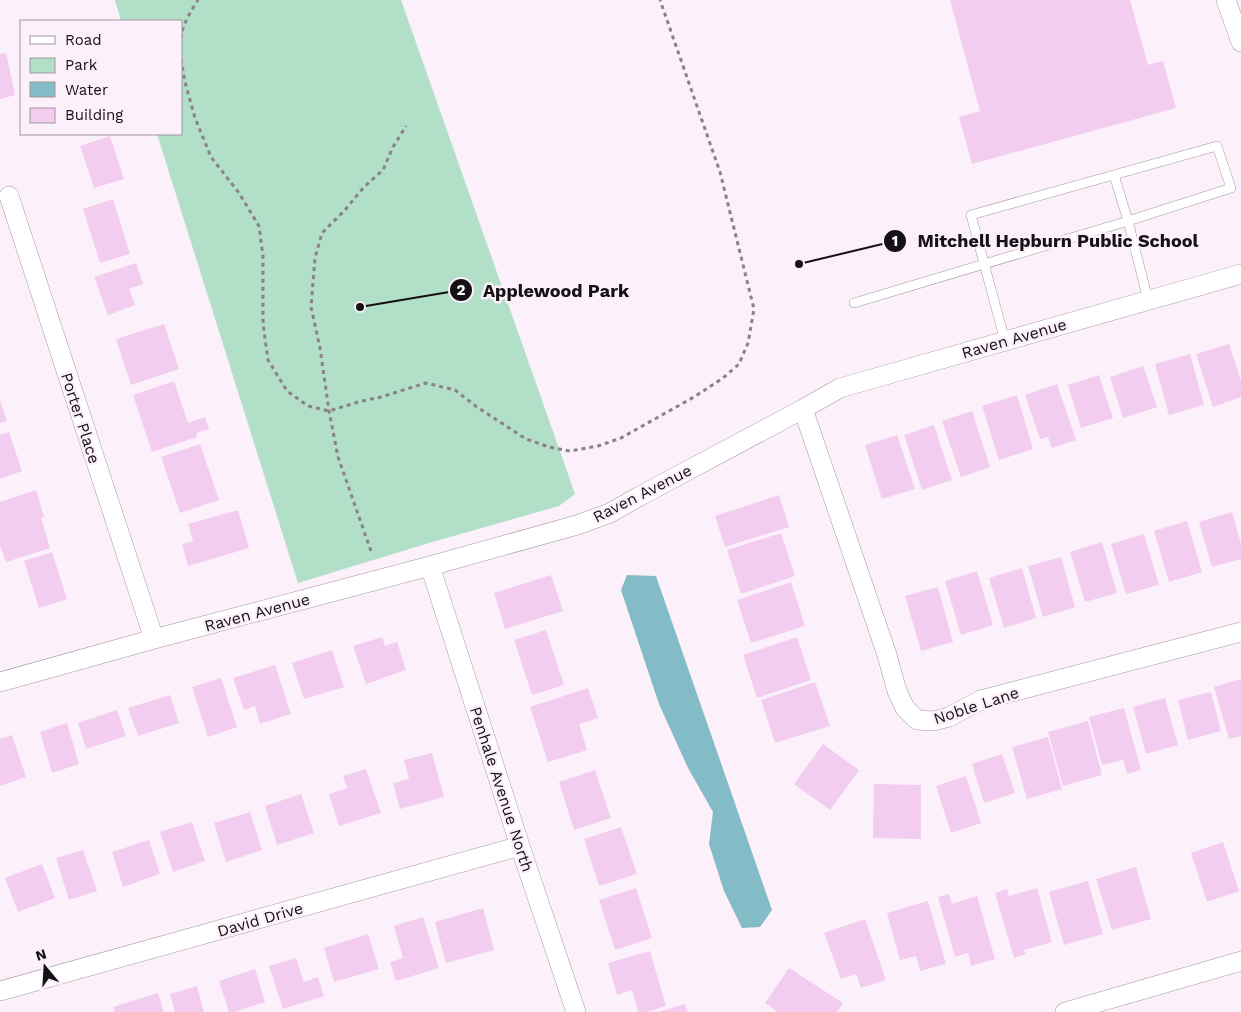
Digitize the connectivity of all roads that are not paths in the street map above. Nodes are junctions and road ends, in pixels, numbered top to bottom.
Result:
1 (1226, 0) edge
2 (1241, 42) edge
3 (1114, 174) junction
4 (9, 196) dead end
5 (1128, 221) junction
6 (984, 264) junction
7 (1241, 274) edge
8 (1148, 300) junction
9 (854, 303) dead end
10 (1005, 341) junction
11 (803, 409) junction
12 (430, 566) junction
13 (1241, 632) edge
14 (154, 640) junction
15 (0, 682) edge
16 (520, 846) junction
17 (1241, 961) edge
18 (0, 991) edge
19 (576, 1012) edge
20 (1065, 1012) edge

1 - 2 street
3 - 5 lane
3 - 5 lane
3 - 6 lane
4 - 14 street, Porter Place
5 - 6 lane
5 - 8 lane
6 - 9 lane
6 - 10 lane
7 - 8 street, Raven Avenue
8 - 10 street, Raven Avenue
10 - 11 street, Raven Avenue
11 - 12 street, Raven Avenue
11 - 13 street, Noble Lane
12 - 14 street, Raven Avenue
12 - 16 street, Penhale Avenue North
14 - 15 street, Raven Avenue
16 - 18 street, David Drive
16 - 19 street, Penhale Avenue North
17 - 20 street

